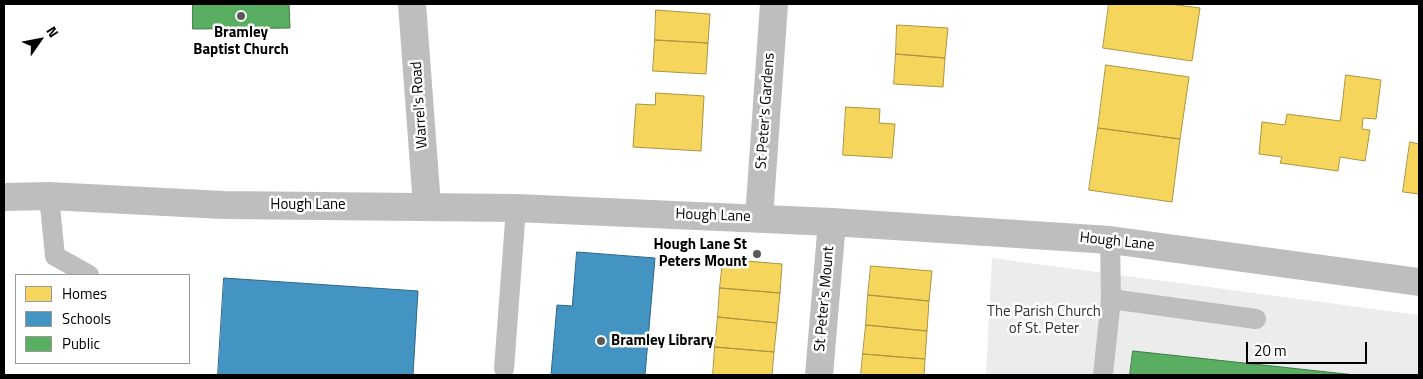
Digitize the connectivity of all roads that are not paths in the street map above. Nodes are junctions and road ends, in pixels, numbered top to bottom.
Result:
1 (412, 4) edge
2 (774, 4) edge
3 (49, 196) junction
4 (4, 197) edge
5 (427, 206) junction
6 (516, 208) junction
7 (759, 218) junction
8 (832, 222) junction
9 (1110, 240) junction
10 (87, 274) edge
11 (1419, 282) edge
12 (1111, 299) junction
13 (1256, 319) dead end
14 (504, 369) dead end
15 (819, 375) edge
16 (1103, 375) edge

1 - 5 street, Warrel's Road
2 - 7 street, St Peter's Gardens
3 - 4 street, Hough Lane
3 - 5 street, Hough Lane
3 - 10 lane
5 - 6 street, Hough Lane
6 - 7 street, Hough Lane
6 - 14 lane
7 - 8 street, Hough Lane
8 - 9 street, Hough Lane
8 - 15 street, St Peter's Mount
9 - 11 street, Hough Lane
9 - 12 lane
12 - 13 lane
12 - 16 lane

